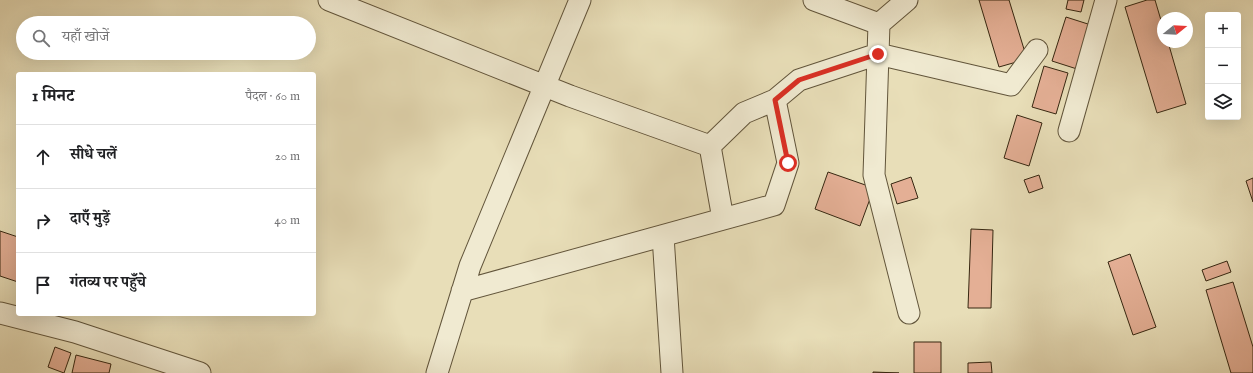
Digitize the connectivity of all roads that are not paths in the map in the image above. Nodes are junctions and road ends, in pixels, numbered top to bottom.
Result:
1 (329, 0) edge
2 (580, 0) edge
3 (907, 0) edge
4 (1106, 0) edge
5 (820, 1) edge
6 (879, 24) junction
7 (1037, 50) dead end
8 (878, 54) junction
9 (545, 85) junction
10 (775, 100) junction
11 (1068, 131) dead end
12 (710, 146) junction
13 (723, 219) junction
14 (663, 236) junction
15 (462, 292) junction
16 (0, 313) edge
17 (909, 313) dead end
18 (200, 373) edge
19 (437, 373) edge
20 (672, 373) edge

1 - 9 street
2 - 9 street
3 - 6 street
4 - 11 street
5 - 6 street
6 - 8 street
7 - 8 street
8 - 10 street
8 - 17 street
9 - 12 street
9 - 15 street
10 - 12 street
10 - 13 street
12 - 13 street
13 - 14 street
14 - 15 street
14 - 20 street
15 - 19 street
16 - 18 street

